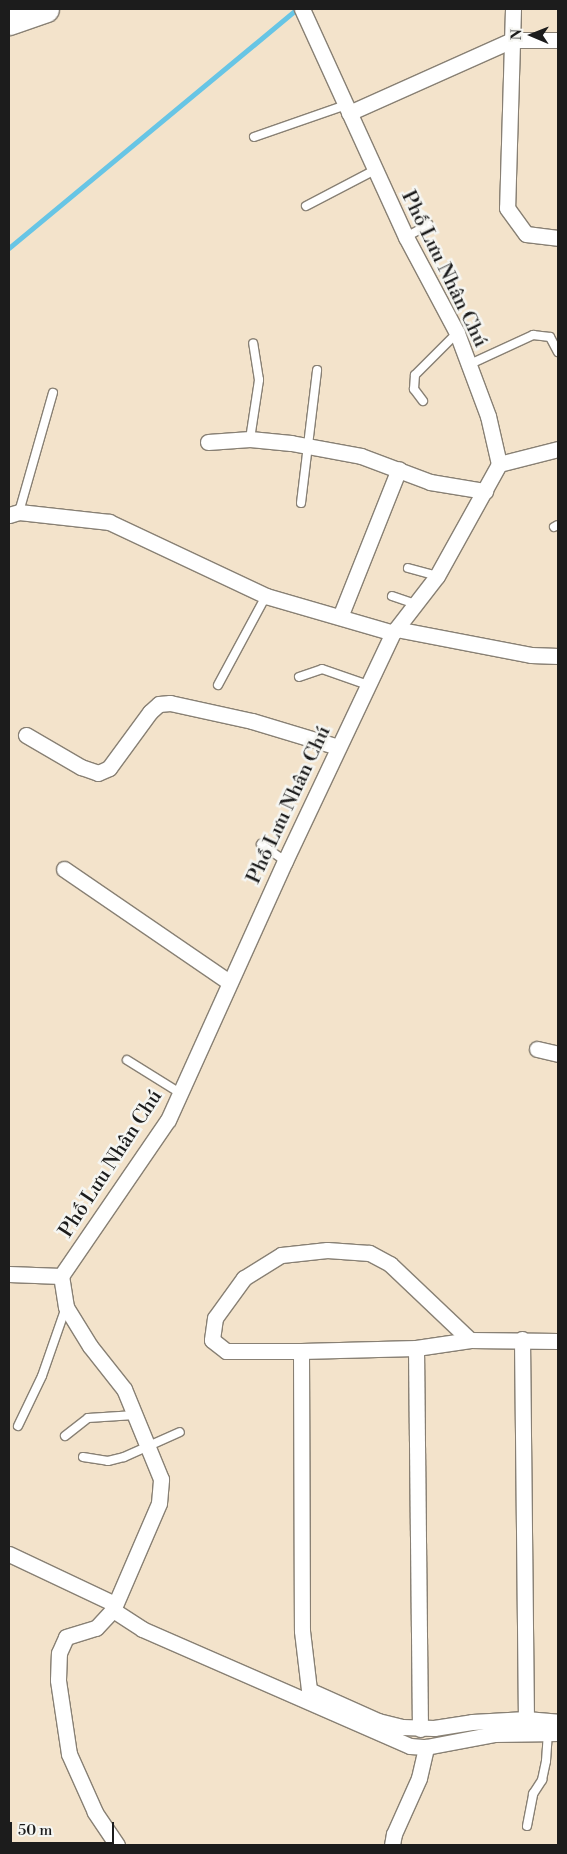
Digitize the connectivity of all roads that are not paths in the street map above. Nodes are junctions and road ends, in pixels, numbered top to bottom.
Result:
1 (46, 9) edge
2 (302, 9) edge
3 (513, 9) edge
4 (9, 22) edge
5 (512, 40) junction
6 (558, 40) edge
7 (348, 109) junction
8 (254, 137) dead end
9 (374, 170) junction
10 (306, 206) dead end
11 (429, 224) dead end
12 (406, 237) junction
13 (558, 238) edge
14 (457, 333) junction
15 (253, 343) dead end
16 (558, 352) edge
17 (468, 365) junction
18 (317, 370) dead end
19 (53, 393) dead end
20 (423, 401) dead end
21 (250, 439) junction
22 (208, 442) dead end
23 (310, 447) junction
24 (558, 449) edge
25 (498, 464) junction
26 (398, 469) junction
27 (484, 491) junction
28 (301, 503) dead end
29 (14, 514) edge
30 (408, 568) dead end
31 (437, 576) junction
32 (266, 596) junction
33 (392, 596) dead end
34 (416, 604) junction
35 (340, 617) junction
36 (395, 631) junction
37 (558, 656) edge
38 (299, 677) dead end
39 (368, 685) junction
40 (218, 686) dead end
41 (26, 735) dead end
42 (338, 747) junction
43 (261, 844) dead end
44 (285, 861) junction
45 (64, 869) dead end
46 (229, 982) junction
47 (537, 1049) dead end
48 (558, 1054) edge
49 (127, 1060) dead end
50 (180, 1093) junction
51 (9, 1274) edge
52 (61, 1276) junction
53 (66, 1307) junction
54 (522, 1339) junction
55 (470, 1340) junction
56 (558, 1341) edge
57 (416, 1348) junction
58 (301, 1351) junction
59 (135, 1415) junction
60 (18, 1426) dead end
61 (180, 1432) dead end
62 (65, 1436) dead end
63 (149, 1447) junction
64 (83, 1457) dead end
65 (9, 1554) edge
66 (114, 1607) junction
67 (526, 1720) junction
68 (558, 1722) edge
69 (420, 1729) junction
70 (553, 1734) edge
71 (426, 1747) junction
72 (527, 1826) dead end
73 (118, 1845) edge
74 (392, 1845) edge

1 - 4 highway
2 - 7 street, Phố Lưu Nhân Chú
3 - 5 street
5 - 6 street
5 - 7 street
5 - 13 street
7 - 8 lane
7 - 9 street, Phố Lưu Nhân Chú
9 - 10 lane
9 - 12 street, Phố Lưu Nhân Chú
11 - 12 lane
12 - 14 street, Phố Lưu Nhân Chú
14 - 17 street, Phố Lưu Nhân Chú
14 - 20 lane
15 - 21 lane
16 - 17 lane
17 - 25 street, Phố Lưu Nhân Chú
18 - 23 lane
19 - 29 lane
21 - 22 street
21 - 23 street
23 - 26 street
23 - 28 lane
24 - 25 street
25 - 27 street, Phố Lưu Nhân Chú
26 - 27 street
26 - 35 street
27 - 31 street, Phố Lưu Nhân Chú
29 - 32 street
30 - 31 lane
31 - 34 street, Phố Lưu Nhân Chú
32 - 35 street
32 - 40 lane
33 - 34 lane
34 - 36 street, Phố Lưu Nhân Chú
35 - 36 street
36 - 37 street
36 - 39 street, Phố Lưu Nhân Chú
38 - 39 lane
39 - 42 street, Phố Lưu Nhân Chú
41 - 42 street
42 - 44 street, Phố Lưu Nhân Chú
43 - 44 lane
44 - 46 street, Phố Lưu Nhân Chú
45 - 46 street
46 - 50 street, Phố Lưu Nhân Chú
47 - 48 street
49 - 50 lane
50 - 52 street, Phố Lưu Nhân Chú
51 - 52 street
52 - 53 street
53 - 59 street
53 - 60 lane
54 - 55 street
54 - 56 street
54 - 67 street
55 - 57 street
55 - 58 street
57 - 58 street
57 - 69 street
58 - 69 street
59 - 62 lane
59 - 63 street
61 - 63 lane
63 - 64 lane
63 - 66 street
65 - 66 street
66 - 71 street
66 - 73 street
67 - 68 street
67 - 69 street
70 - 71 street
70 - 72 lane
71 - 74 street

